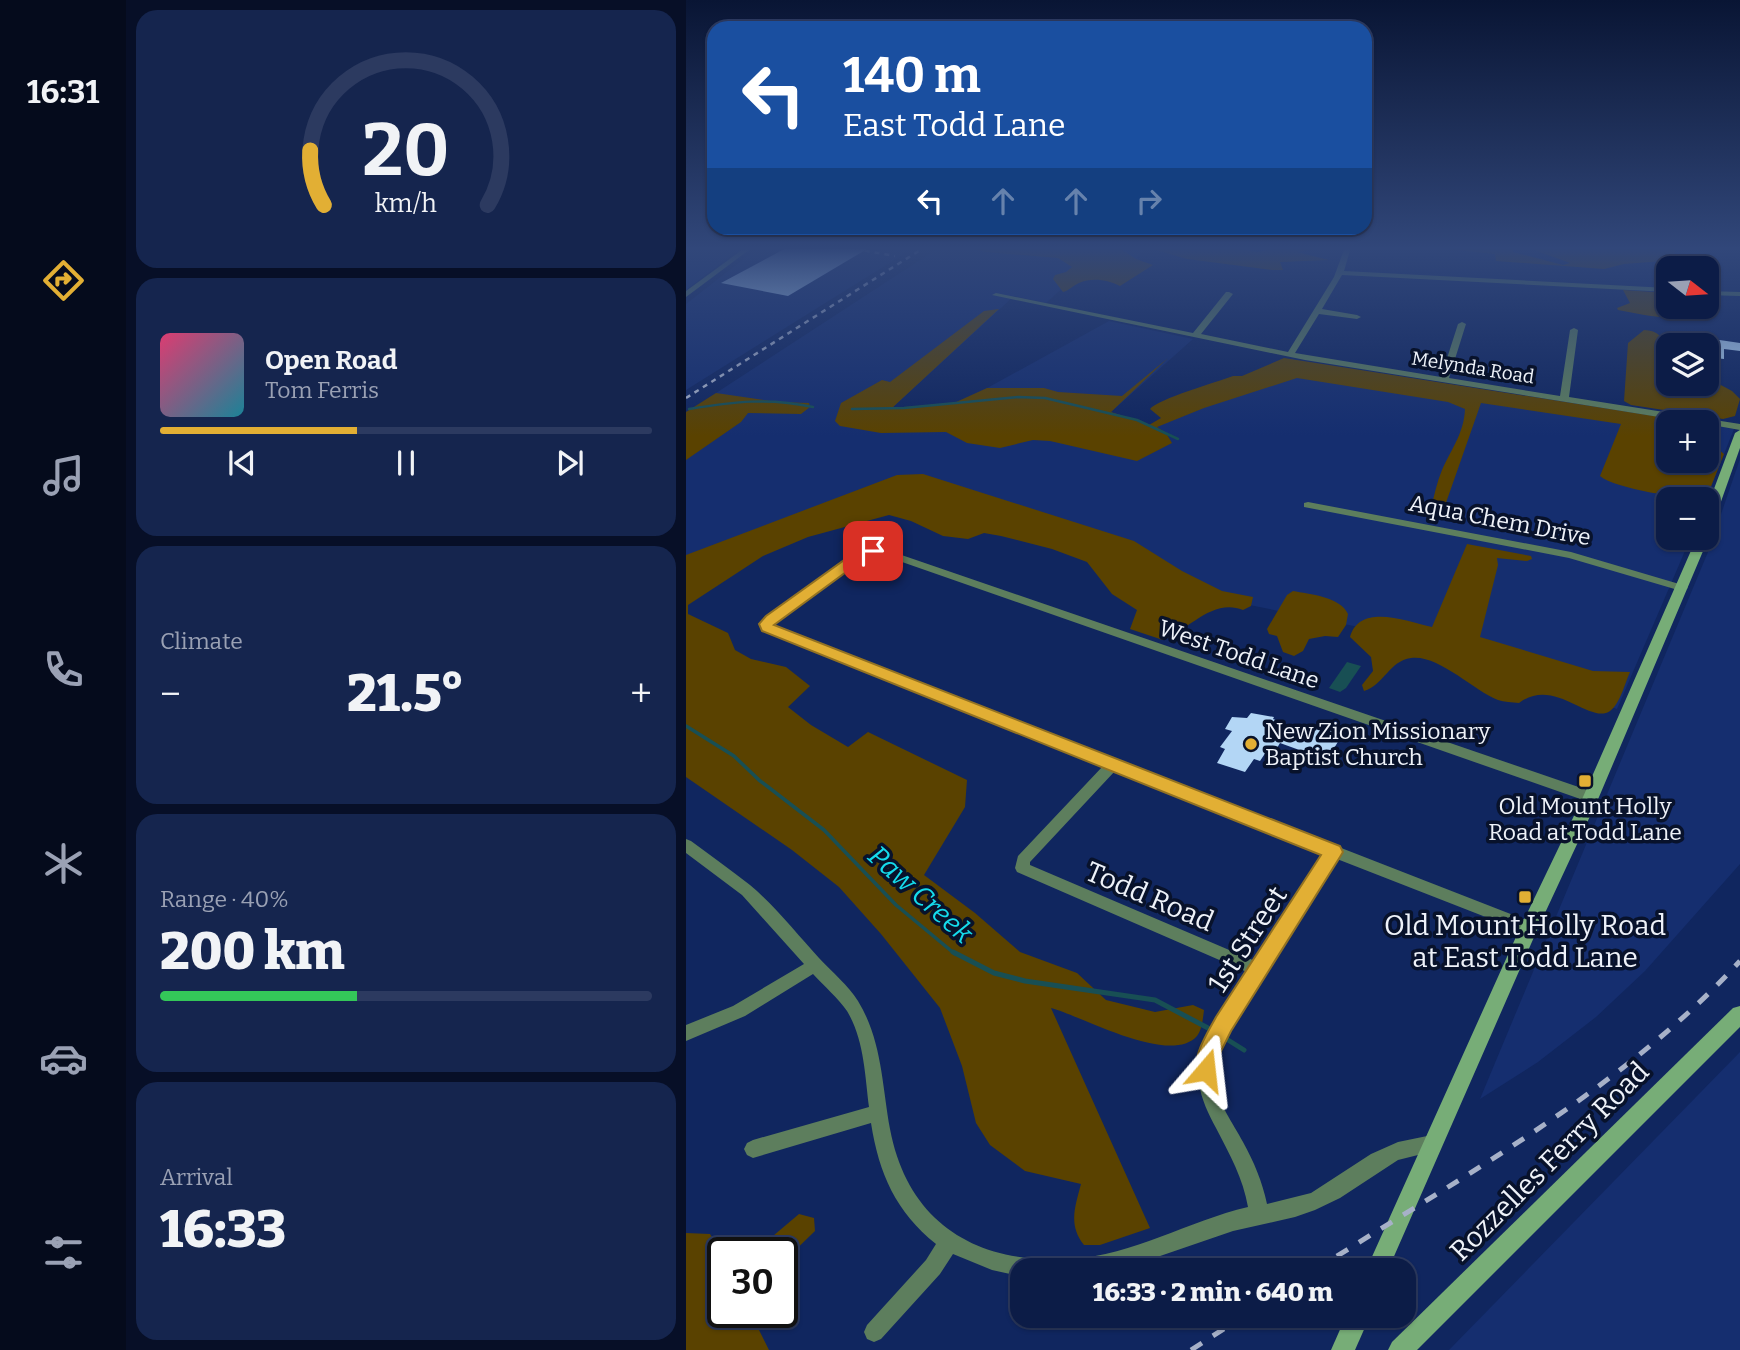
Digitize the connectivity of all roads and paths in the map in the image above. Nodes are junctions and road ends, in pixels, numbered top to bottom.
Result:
1 (1069, 310) edge
2 (1216, 310) edge
3 (1318, 311) joint
4 (1357, 317) dead end
5 (1462, 324) dead end
6 (1574, 330) dead end
7 (1195, 336) junction
8 (1290, 355) junction
9 (1444, 380) junction
10 (1564, 399) junction
11 (1740, 427) edge
12 (1740, 433) edge
13 (1719, 491) edge
14 (1308, 505) dead end
15 (1698, 550) edge
16 (1682, 587) junction
17 (1112, 765) junction
18 (1591, 797) junction
19 (686, 845) edge
20 (1334, 852) junction
21 (1529, 928) junction
22 (815, 965) junction
23 (1259, 971) junction
24 (1740, 1014) edge
25 (686, 1033) edge
26 (877, 1113) junction
27 (1432, 1144) junction
28 (753, 1149) dead end
29 (1259, 1214) junction
30 (949, 1242) junction
31 (1382, 1258) edge
32 (1353, 1328) edge
33 (874, 1332) dead end
34 (1343, 1350) edge
35 (1400, 1350) edge

1 - 7 street, Melynda Road
2 - 7 street
3 - 4 street
3 - 8 street
5 - 9 street
6 - 10 street
7 - 8 street, Melynda Road
8 - 9 street, Melynda Road
9 - 10 street, Melynda Road
10 - 11 street, Melynda Road
12 - 13 street
14 - 16 street, Aqua Chem Drive
15 - 16 street
16 - 18 street
17 - 18 street, West Todd Lane
17 - 20 street
17 - 23 street, Todd Road
18 - 21 street
19 - 22 street
20 - 21 street
20 - 23 street, 1st Street
21 - 27 street
22 - 25 street
22 - 26 street
23 - 29 street, 1st Street
24 - 35 street, Rozzelles Ferry Road
26 - 28 street
26 - 30 street
27 - 29 street
27 - 31 street
29 - 30 street
30 - 33 street
32 - 34 street

